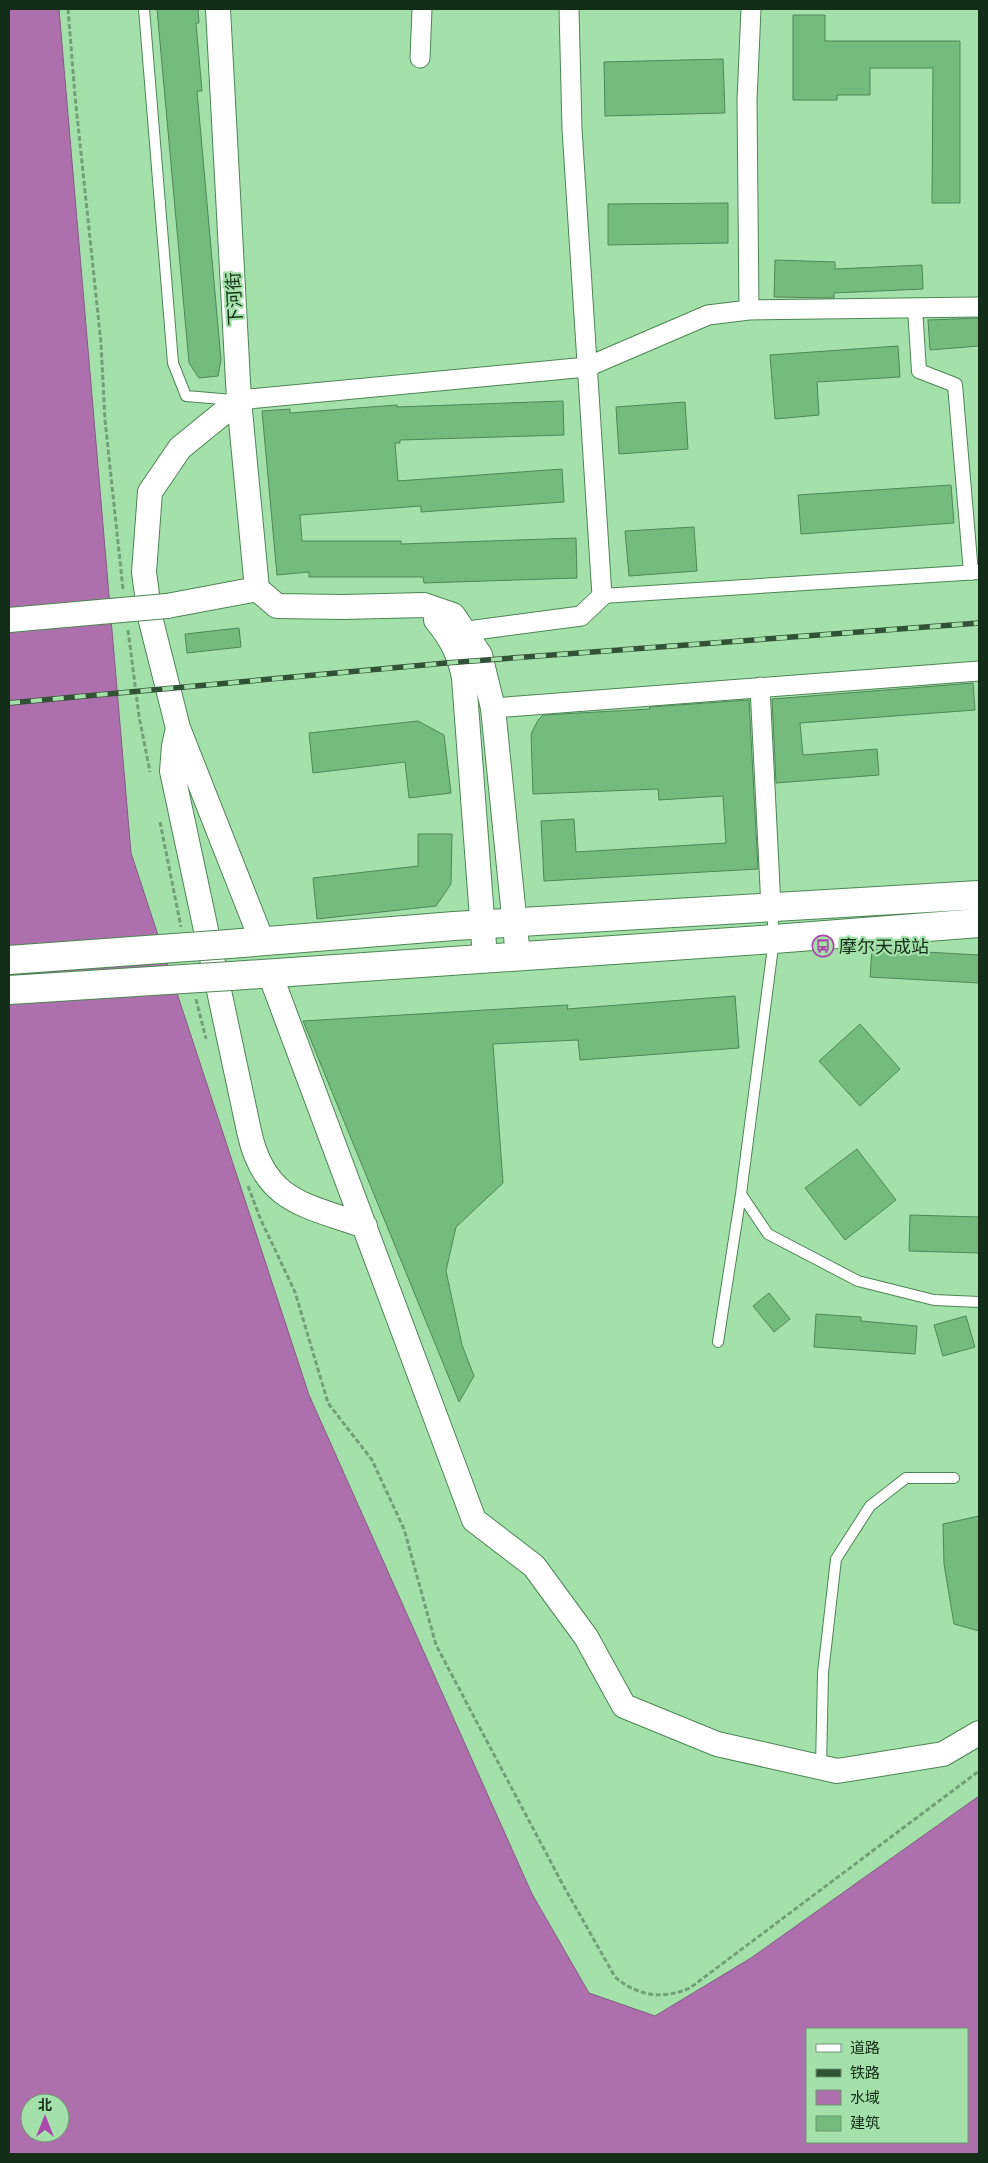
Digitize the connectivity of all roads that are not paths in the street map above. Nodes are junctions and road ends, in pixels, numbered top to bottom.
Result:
1 (144, 9) edge
2 (218, 9) edge
3 (422, 9) edge
4 (569, 9) edge
5 (751, 9) edge
6 (420, 58) dead end
7 (979, 307) edge
8 (915, 308) junction
9 (749, 310) junction
10 (587, 368) junction
11 (239, 400) junction
12 (975, 572) edge
13 (257, 589) junction
14 (602, 596) junction
15 (9, 620) edge
16 (455, 632) junction
17 (979, 671) edge
18 (760, 687) junction
19 (493, 708) junction
20 (178, 728) junction
21 (979, 895) edge
22 (772, 907) junction
23 (515, 923) junction
24 (979, 923) edge
25 (482, 925) junction
26 (774, 939) junction
27 (262, 941) junction
28 (518, 956) junction
29 (485, 958) junction
30 (9, 960) edge
31 (270, 974) junction
32 (9, 990) edge
33 (742, 1194) junction
34 (364, 1226) junction
35 (979, 1302) edge
36 (718, 1342) dead end
37 (954, 1478) dead end
38 (979, 1733) edge
39 (821, 1768) junction

1 - 11 lane
2 - 11 street, 下河街
3 - 6 street
4 - 10 street
5 - 9 street
7 - 8 street
8 - 9 street
8 - 12 street
9 - 10 street
10 - 11 street
10 - 14 street
11 - 13 street, 下河街
11 - 20 street
12 - 14 street
13 - 15 street, bridge
13 - 16 street
14 - 16 street
16 - 19 street
16 - 25 street
17 - 18 street
18 - 19 street
18 - 22 street
19 - 23 street
20 - 27 street
20 - 34 street
21 - 22 main road
22 - 23 main road
22 - 26 lane
23 - 25 main road
23 - 28 street
24 - 26 main road
25 - 27 main road
25 - 29 street
26 - 28 main road
26 - 33 lane
27 - 30 main road, bridge
28 - 29 main road
29 - 31 main road
31 - 32 main road, bridge
31 - 34 street
33 - 35 lane
33 - 36 lane
34 - 39 street
37 - 39 lane
38 - 39 street

